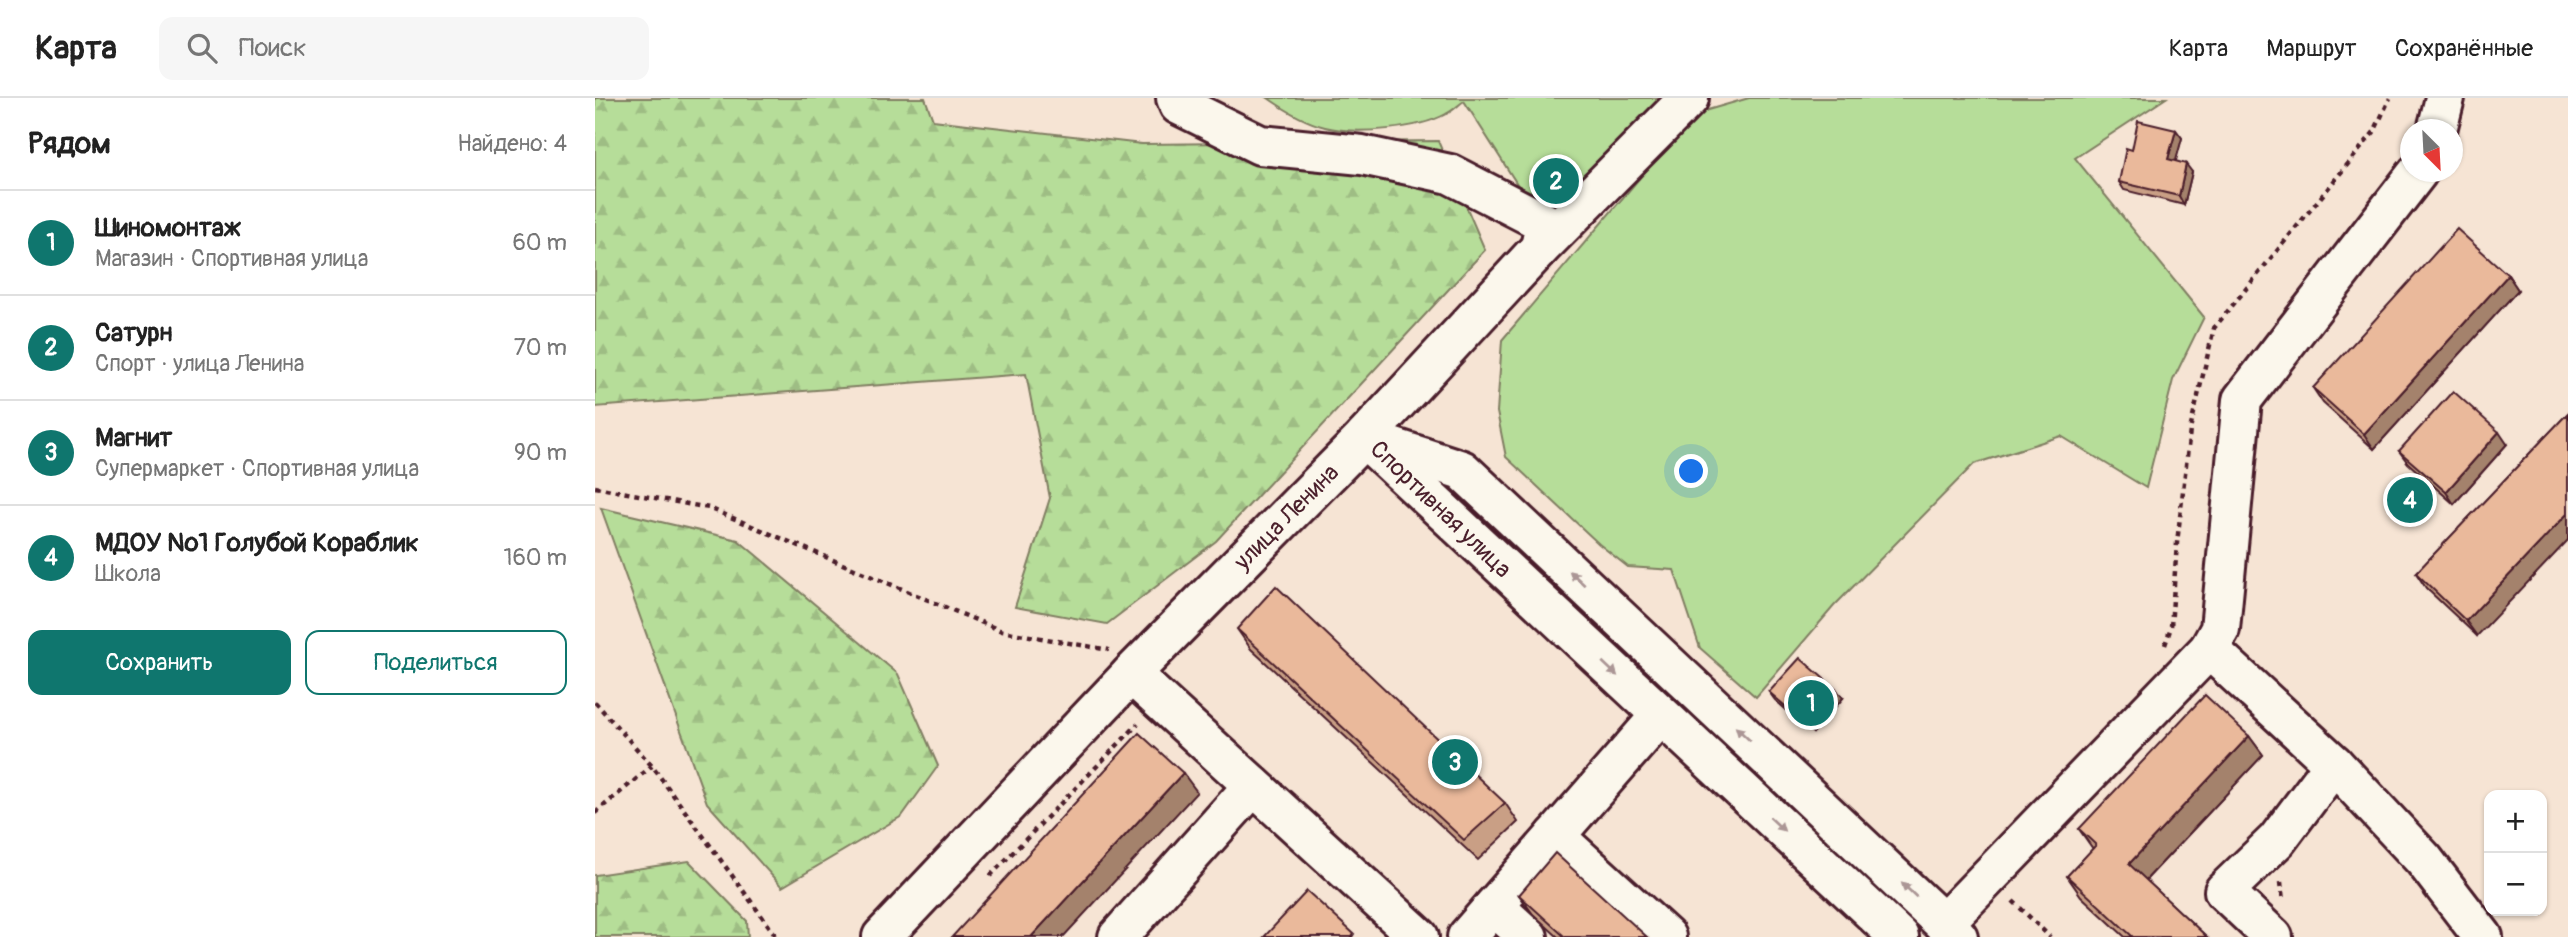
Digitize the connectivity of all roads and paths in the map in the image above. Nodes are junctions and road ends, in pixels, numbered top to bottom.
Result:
1 (1176, 98) edge
2 (1689, 98) edge
3 (2391, 98) edge
4 (2445, 98) edge
5 (2440, 119) edge
6 (2411, 182) edge
7 (1540, 248) junction
8 (1364, 438) junction
9 (595, 488) edge
10 (2209, 649) junction
11 (2163, 650) dead end
12 (1139, 666) junction
13 (1160, 701) junction
14 (595, 702) edge
15 (1660, 716) junction
16 (2334, 764) junction
17 (652, 766) junction
18 (1253, 786) junction
19 (595, 813) edge
20 (1555, 836) junction
21 (2277, 840) junction
22 (988, 878) dead end
23 (1494, 906) junction
24 (2278, 923) edge
25 (1951, 930) edge
26 (777, 937) edge
27 (882, 937) edge
28 (1118, 937) edge
29 (1419, 937) edge
30 (1467, 937) edge
31 (1528, 937) edge
32 (1666, 937) edge
33 (1899, 937) edge
34 (2483, 937) edge

1 - 7 street
2 - 7 street, улица Ленина
3 - 11 path
4 - 5 street
6 - 10 street
7 - 8 street, улица Ленина
8 - 12 street, улица Ленина
8 -> 15 street, Спортивная улица
25 -> 8 street, Спортивная улица
9 - 12 path
10 - 16 street
10 - 25 street
12 - 13 street
12 - 27 street, улица Ленина
13 - 18 street
13 - 22 path
14 - 17 path
15 - 20 street
15 -> 33 street, Спортивная улица
16 - 21 street
16 - 34 street
17 - 19 path
17 - 26 path
18 - 28 street
18 - 29 street
20 - 23 street
20 - 32 street
21 - 24 path
21 - 24 street
23 - 30 street
23 - 31 street

